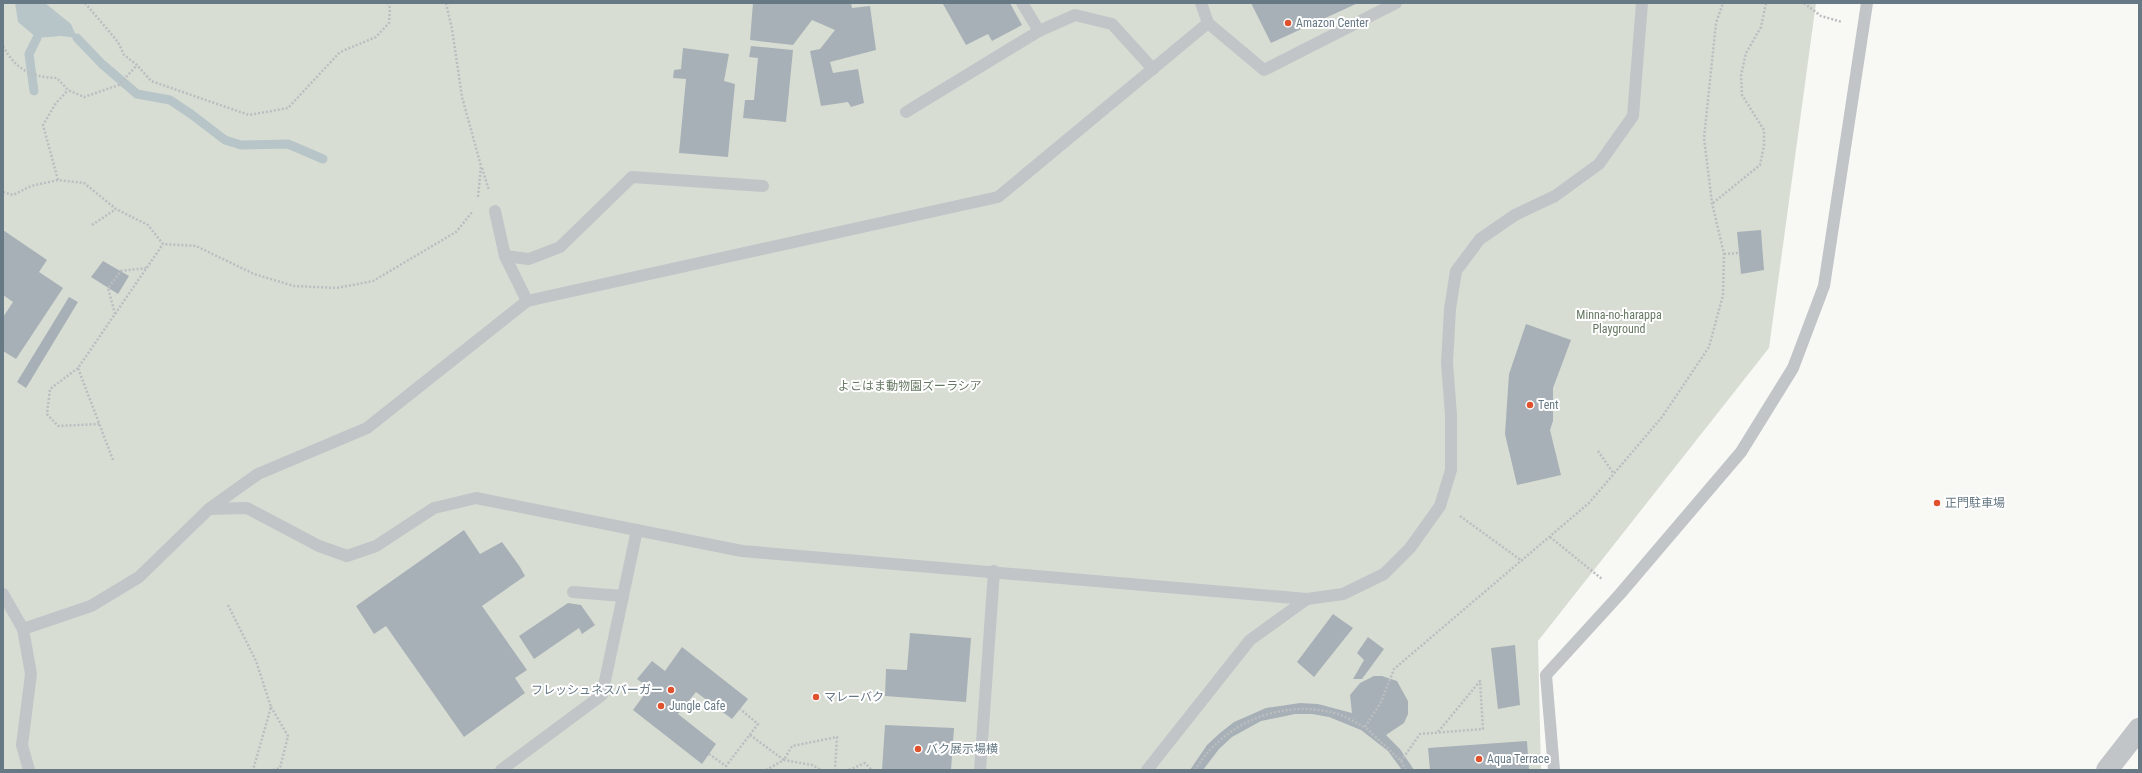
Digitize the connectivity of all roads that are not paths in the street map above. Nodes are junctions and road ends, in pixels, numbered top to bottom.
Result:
1 (1022, 3) edge
2 (1201, 3) edge
3 (1396, 3) edge
4 (1642, 3) edge
5 (1867, 3) edge
6 (1208, 23) junction
7 (1039, 31) junction
8 (1153, 69) junction
9 (906, 112) dead end
10 (764, 186) dead end
11 (495, 211) dead end
12 (505, 256) junction
13 (527, 301) junction
14 (209, 509) junction
15 (637, 530) junction
16 (994, 572) junction
17 (572, 592) dead end
18 (3, 594) edge
19 (623, 596) junction
20 (1308, 599) junction
21 (23, 629) junction
22 (2139, 729) edge
23 (29, 770) edge
24 (501, 770) edge
25 (980, 770) edge
26 (1147, 770) edge
27 (1554, 770) edge
28 (2107, 770) edge

1 - 7 lane
2 - 6 lane
3 - 6 lane
4 - 20 lane
5 - 27 lane
6 - 8 lane
7 - 8 lane
7 - 9 lane
8 - 13 lane
10 - 12 lane
11 - 12 lane
12 - 13 lane
13 - 14 lane
14 - 15 lane
14 - 21 lane
15 - 16 lane
15 - 19 lane
16 - 20 lane
16 - 25 lane
17 - 19 lane
18 - 21 lane
19 - 24 lane
20 - 26 lane
21 - 23 lane
22 - 28 street

